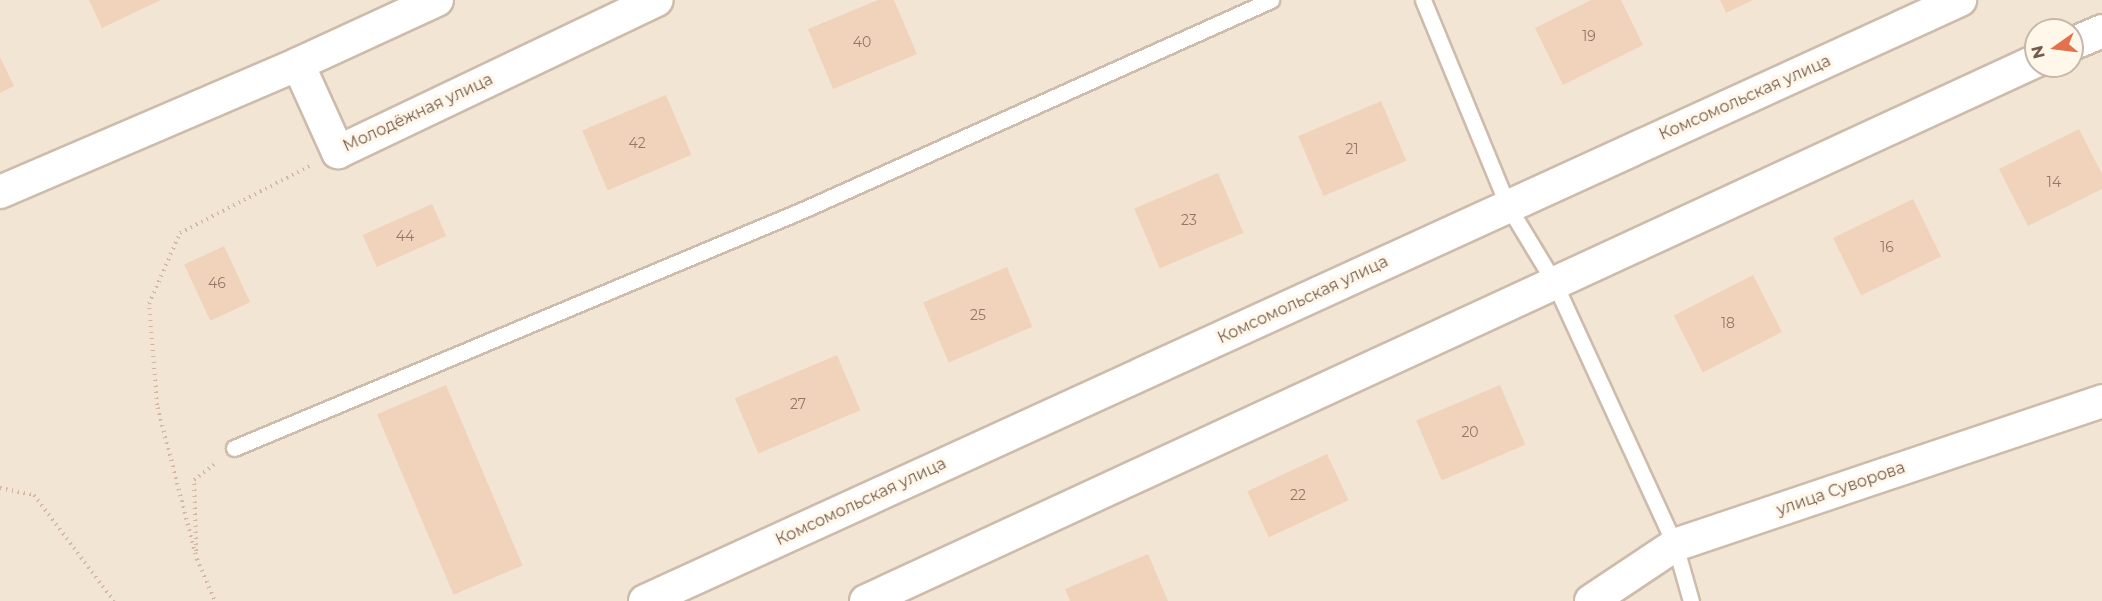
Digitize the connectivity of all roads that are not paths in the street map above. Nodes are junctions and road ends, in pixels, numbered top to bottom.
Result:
1 (437, 0) edge
2 (657, 0) edge
3 (1270, 0) edge
4 (1423, 0) edge
5 (1960, 0) edge
6 (2102, 31) edge
7 (2084, 39) edge
8 (298, 64) junction
9 (2024, 67) edge
10 (0, 192) edge
11 (1508, 206) junction
12 (1554, 282) junction
13 (2102, 400) edge
14 (234, 448) road end
15 (1676, 545) junction
16 (645, 601) edge
17 (866, 601) edge
18 (1591, 601) edge
19 (1691, 601) edge

1 - 8 street
2 - 8 street, Молодёжная улица
3 - 14 lane
4 - 11 lane
5 - 11 street, Комсомольская улица
6 - 7 street
8 - 10 street
9 - 12 street
11 - 12 lane
11 - 16 street, Комсомольская улица
12 - 15 lane
12 - 17 street
13 - 15 street, улица Суворова
15 - 18 street, улица Суворова
15 - 19 lane

